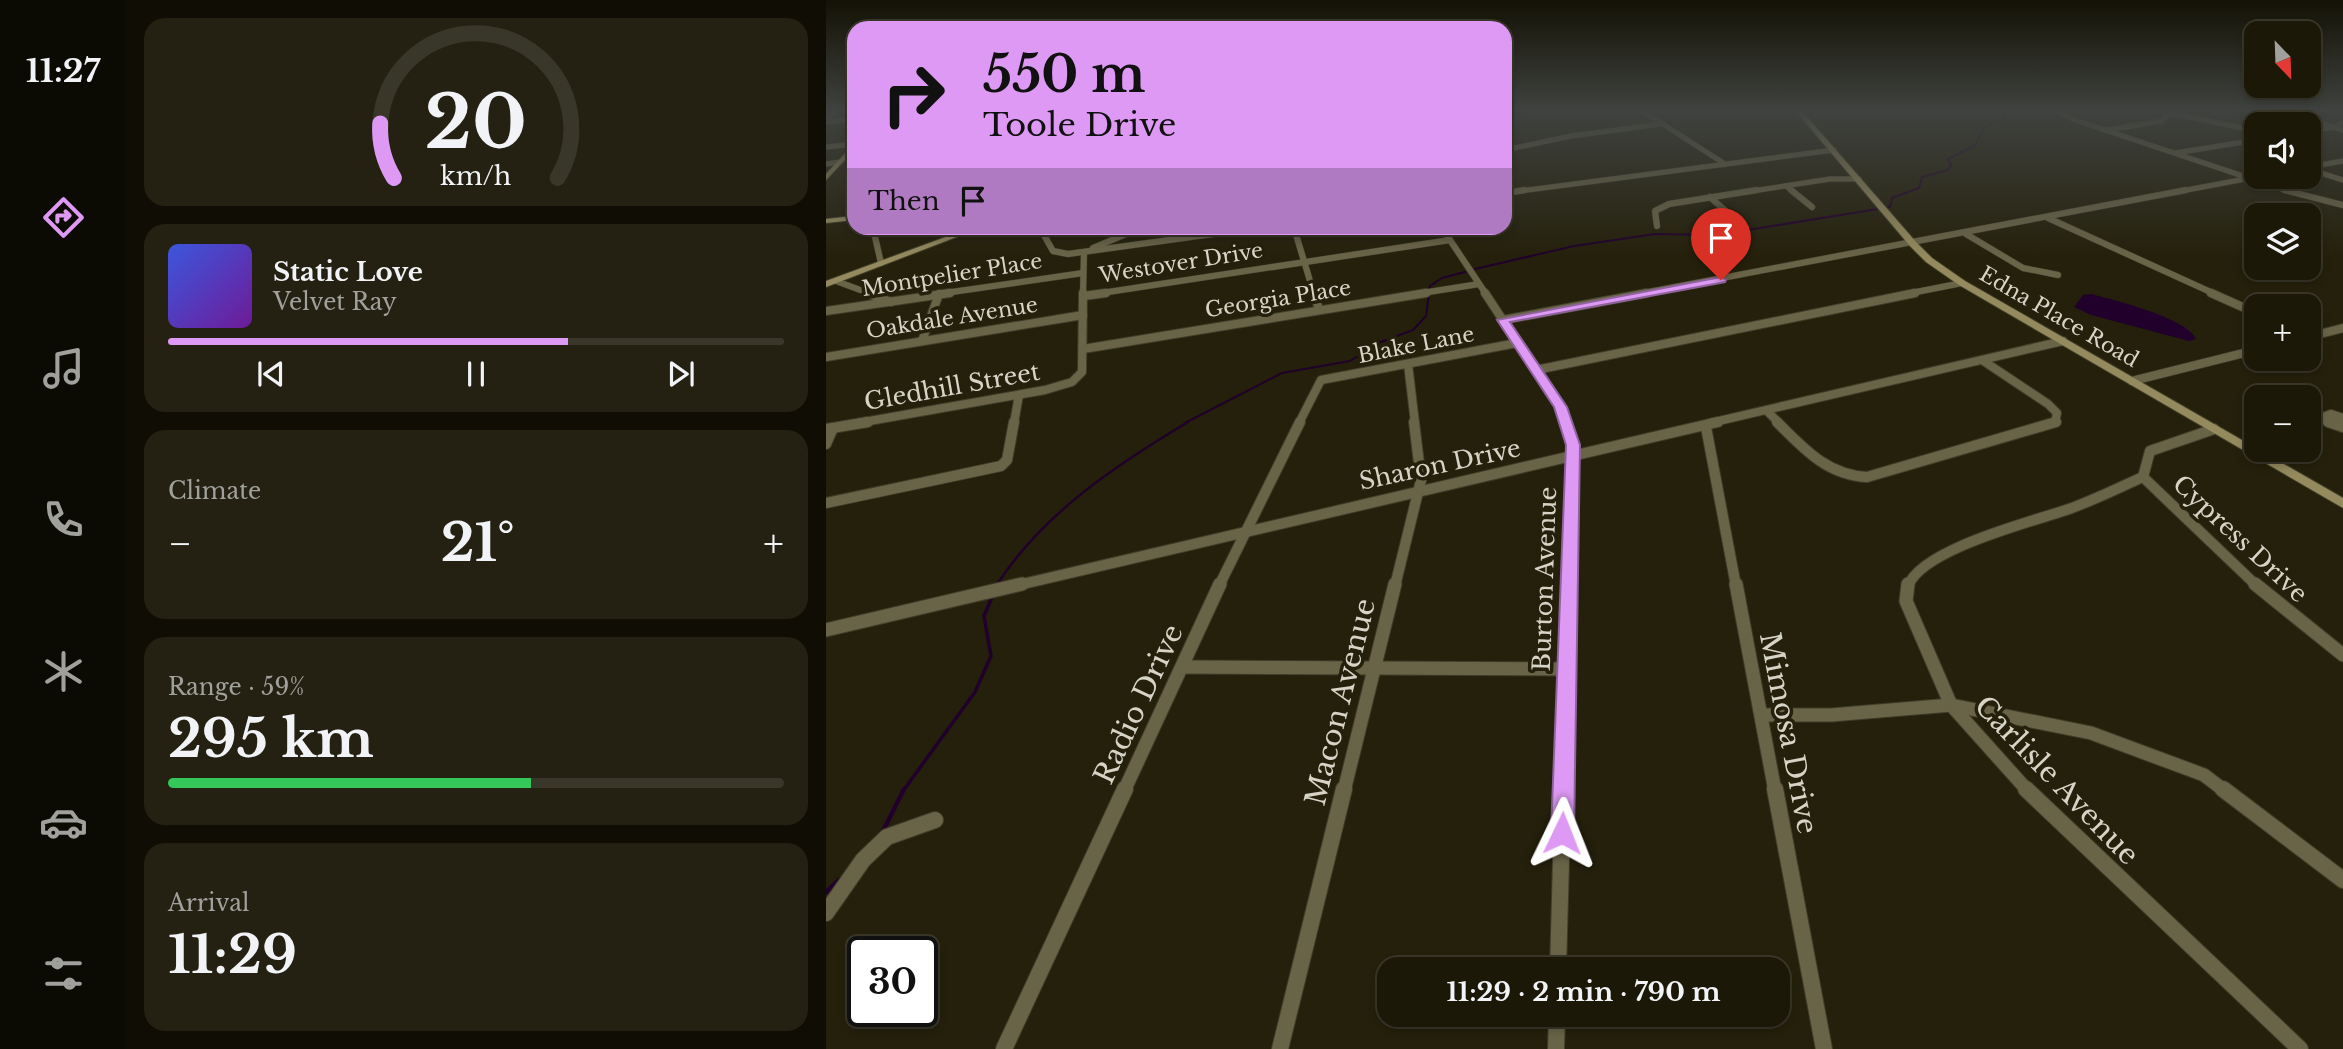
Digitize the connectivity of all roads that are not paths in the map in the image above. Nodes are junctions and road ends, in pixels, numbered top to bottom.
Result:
1 (846, 159) edge
2 (1717, 159) edge
3 (1764, 159) edge
4 (1842, 159) edge
5 (2187, 159) edge
6 (842, 160) junction
7 (2343, 161) edge
8 (826, 163) edge
9 (1725, 164) junction
10 (2321, 165) edge
11 (2321, 172) edge
12 (826, 178) edge
13 (1859, 179) junction
14 (2244, 179) edge
15 (2244, 179) edge
16 (2343, 180) edge
17 (1786, 186) junction
18 (2283, 189) edge
19 (1512, 192) edge
20 (1710, 197) junction
21 (2343, 205) edge
22 (1812, 207) dead end
23 (2048, 218) junction
24 (847, 219) edge
25 (826, 221) edge
26 (1738, 222) dead end
27 (1657, 226) dead end
28 (1966, 234) junction
29 (875, 235) edge
30 (957, 235) edge
31 (1045, 235) edge
32 (1124, 235) edge
33 (1211, 235) edge
34 (1296, 235) edge
35 (1447, 235) edge
36 (1198, 237) joint
37 (1450, 240) junction
38 (1913, 244) junction
39 (1084, 253) junction
40 (1305, 262) junction
41 (881, 263) junction
42 (1083, 273) junction
43 (2058, 275) dead end
44 (831, 283) edge
45 (1962, 283) junction
46 (1479, 284) junction
47 (939, 294) junction
48 (1084, 296) junction
49 (891, 302) junction
50 (2244, 308) edge
51 (1319, 310) junction
52 (826, 312) edge
53 (1083, 315) junction
54 (1503, 320) junction
55 (2343, 328) edge
56 (2321, 334) edge
57 (922, 341) junction
58 (2063, 341) junction
59 (1517, 343) junction
60 (1083, 349) junction
61 (2244, 353) edge
62 (826, 357) edge
63 (1982, 360) junction
64 (1408, 364) junction
65 (1536, 370) junction
66 (1321, 380) joint
67 (2132, 381) junction
68 (1019, 395) junction
69 (1768, 412) junction
70 (1706, 427) junction
71 (830, 428) edge
72 (2214, 429) junction
73 (826, 444) edge
74 (1573, 457) junction
75 (2143, 477) junction
76 (1418, 491) junction
77 (826, 503) edge
78 (2343, 504) edge
79 (1245, 530) junction
80 (826, 630) edge
81 (2343, 655) edge
82 (1183, 667) junction
83 (1374, 667) junction
84 (1567, 669) junction
85 (1951, 705) junction
86 (1761, 715) junction
87 (935, 821) dead end
88 (2343, 880) edge
89 (826, 913) edge
90 (1558, 957) edge
91 (1557, 1027) edge
92 (1004, 1049) edge
93 (1280, 1049) edge
94 (1556, 1049) edge
95 (1824, 1049) edge
96 (2300, 1049) edge

1 - 6 street
2 - 9 street
3 - 9 street
4 - 13 street, Edna Place Road
5 - 14 street
6 - 8 street
6 - 12 street
7 - 10 street
9 - 19 street
11 - 16 street
13 - 17 street
13 - 38 street, Edna Place Road
15 - 23 street
17 - 20 street
17 - 22 street
18 - 21 street
20 - 26 street
20 - 27 street
23 - 28 street
23 - 50 street
24 - 25 street
28 - 38 street
28 - 43 street
29 - 41 street
30 - 41 street
31 - 39 street
32 - 39 street
33 - 36 street
34 - 40 street
35 - 37 street, Burton Avenue
36 - 39 street
37 - 40 street, Westover Drive
37 - 46 street, Burton Avenue
38 - 45 street, Edna Place Road
38 - 54 street
39 - 42 street
40 - 48 street, Westover Drive
40 - 51 street
41 - 44 street
42 - 47 street, Montpelier Place
42 - 48 street
44 - 49 street
45 - 58 street, Edna Place Road
45 - 65 street
46 - 51 street, Georgia Place
46 - 54 street, Burton Avenue
47 - 49 street, Montpelier Place
47 - 57 street
48 - 53 street
49 - 52 street, Montpelier Place
51 - 60 street, Georgia Place
53 - 57 street, Oakdale Avenue
53 - 60 street
54 - 59 street, Burton Avenue
55 - 56 street
57 - 62 street, Oakdale Avenue
58 - 63 street, Sharon Drive
58 - 67 street, Edna Place Road
59 - 64 street, Blake Lane
59 - 65 street, Burton Avenue
60 - 68 street, Gledhill Street
61 - 67 street
63 - 69 street, Sharon Drive
63 - 69 street
64 - 66 street, Blake Lane
64 - 76 street, Macon Avenue
65 - 74 street, Burton Avenue
66 - 79 street, Radio Drive
67 - 72 street, Edna Place Road
68 - 71 street, Gledhill Street
68 - 77 street
69 - 70 street, Sharon Drive
70 - 74 street, Sharon Drive
70 - 86 street, Mimosa Drive
71 - 73 street
72 - 75 street
72 - 78 street, Edna Place Road
74 - 76 street, Sharon Drive
74 - 84 street, Burton Avenue
75 - 81 street, Cypress Drive
75 - 85 street, Carlisle Avenue
76 - 79 street, Sharon Drive
76 - 83 street, Macon Avenue
79 - 80 street, Sharon Drive
79 - 82 street, Radio Drive
82 - 83 street
82 - 92 street, Radio Drive
83 - 84 street
83 - 93 street, Macon Avenue
84 - 90 street, Burton Avenue
85 - 86 street
85 - 88 street
85 - 96 street, Carlisle Avenue
86 - 95 street, Mimosa Drive
87 - 89 street
91 - 94 street

